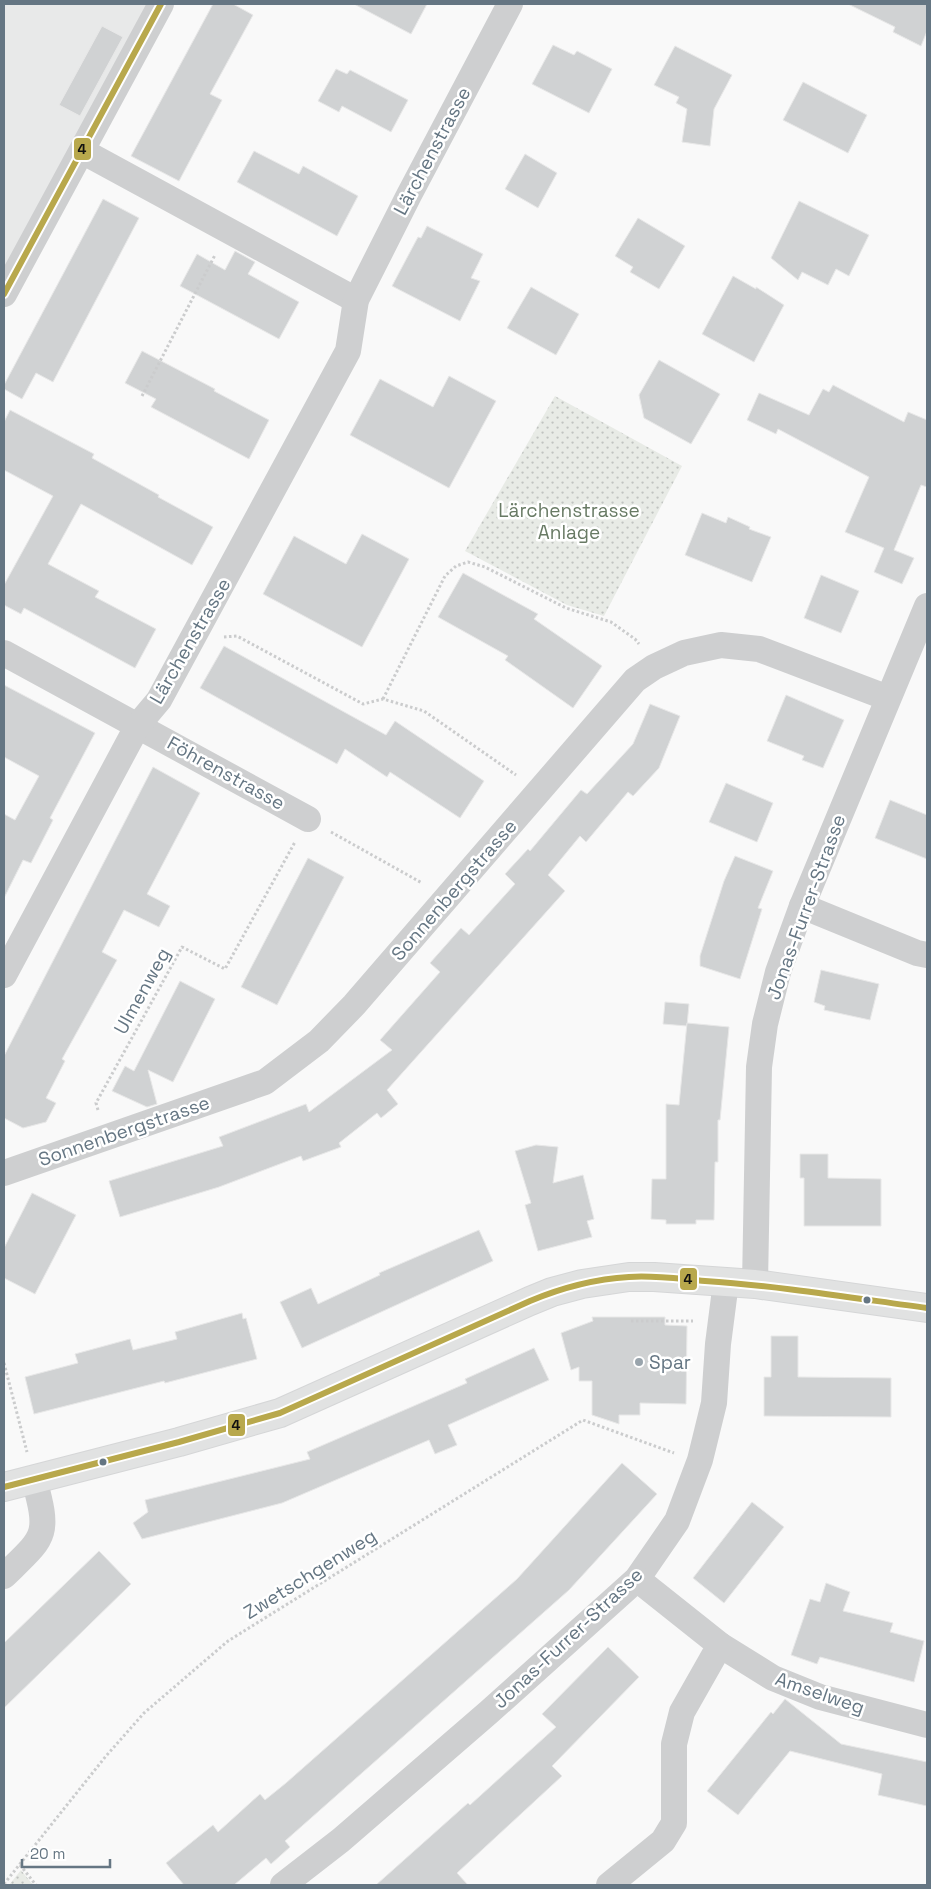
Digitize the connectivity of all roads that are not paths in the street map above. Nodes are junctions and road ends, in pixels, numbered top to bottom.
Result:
1 (162, 4) edge
2 (510, 4) edge
3 (82, 151) junction
4 (4, 294) edge
5 (356, 300) junction
6 (927, 606) edge
7 (4, 652) edge
8 (888, 698) junction
9 (138, 725) junction
10 (308, 819) road end
11 (802, 906) junction
12 (927, 955) edge
13 (4, 974) edge
14 (4, 1173) edge
15 (726, 1282) junction
16 (755, 1284) junction
17 (927, 1308) edge
18 (34, 1479) junction
19 (4, 1487) edge
20 (4, 1576) edge
21 (637, 1579) junction
22 (720, 1645) junction
23 (927, 1725) edge
24 (284, 1885) edge
25 (609, 1885) edge

1 - 3 street
2 - 5 street, Lärchenstrasse
3 - 4 street
3 - 5 street
5 - 9 street, Lärchenstrasse
6 - 8 street, Jonas-Furrer-Strasse
7 - 9 street, Föhrenstrasse
8 - 11 street, Jonas-Furrer-Strasse
8 - 14 street, Sonnenbergstrasse
9 - 10 street, Föhrenstrasse
9 - 13 street, Lärchenstrasse
11 - 12 street
11 - 16 street, Jonas-Furrer-Strasse
15 - 16 main road
15 - 18 main road
15 - 21 street, Jonas-Furrer-Strasse
16 - 17 main road
18 - 19 main road
18 - 20 street
21 - 22 street, Amselweg
21 - 24 street, Jonas-Furrer-Strasse
22 - 23 street, Amselweg
22 - 25 street

